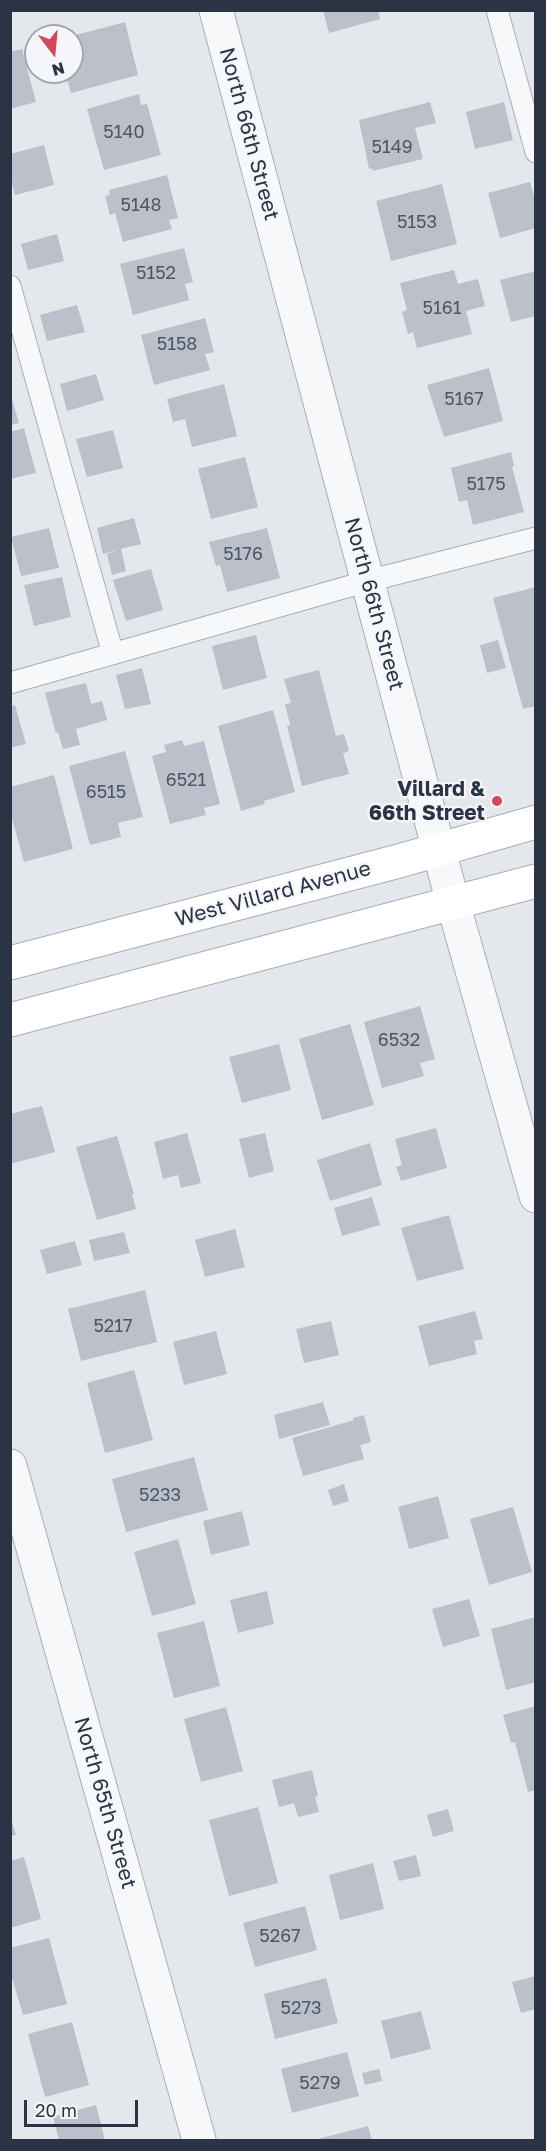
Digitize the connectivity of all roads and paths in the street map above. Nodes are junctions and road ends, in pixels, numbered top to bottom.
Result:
1 (216, 10) edge
2 (497, 10) edge
3 (536, 152) edge
4 (10, 286) edge
5 (536, 538) edge
6 (368, 581) junction
7 (113, 654) junction
8 (10, 683) edge
9 (536, 822) edge
10 (440, 849) junction
11 (536, 881) edge
12 (453, 903) junction
13 (10, 963) edge
14 (10, 1020) edge
15 (536, 1196) edge
16 (10, 1466) edge
17 (199, 2140) edge

1 - 6 street, North 66th Street
2 - 3 lane
4 - 7 lane
5 - 6 lane
6 - 7 lane
6 - 10 street, North 66th Street
7 - 8 lane
9 - 10 street, West Villard Avenue
10 - 12 street, North 66th Street
10 - 13 street, West Villard Avenue
11 - 12 street
12 - 14 street
12 - 15 street, North 66th Street
16 - 17 street, North 65th Street

